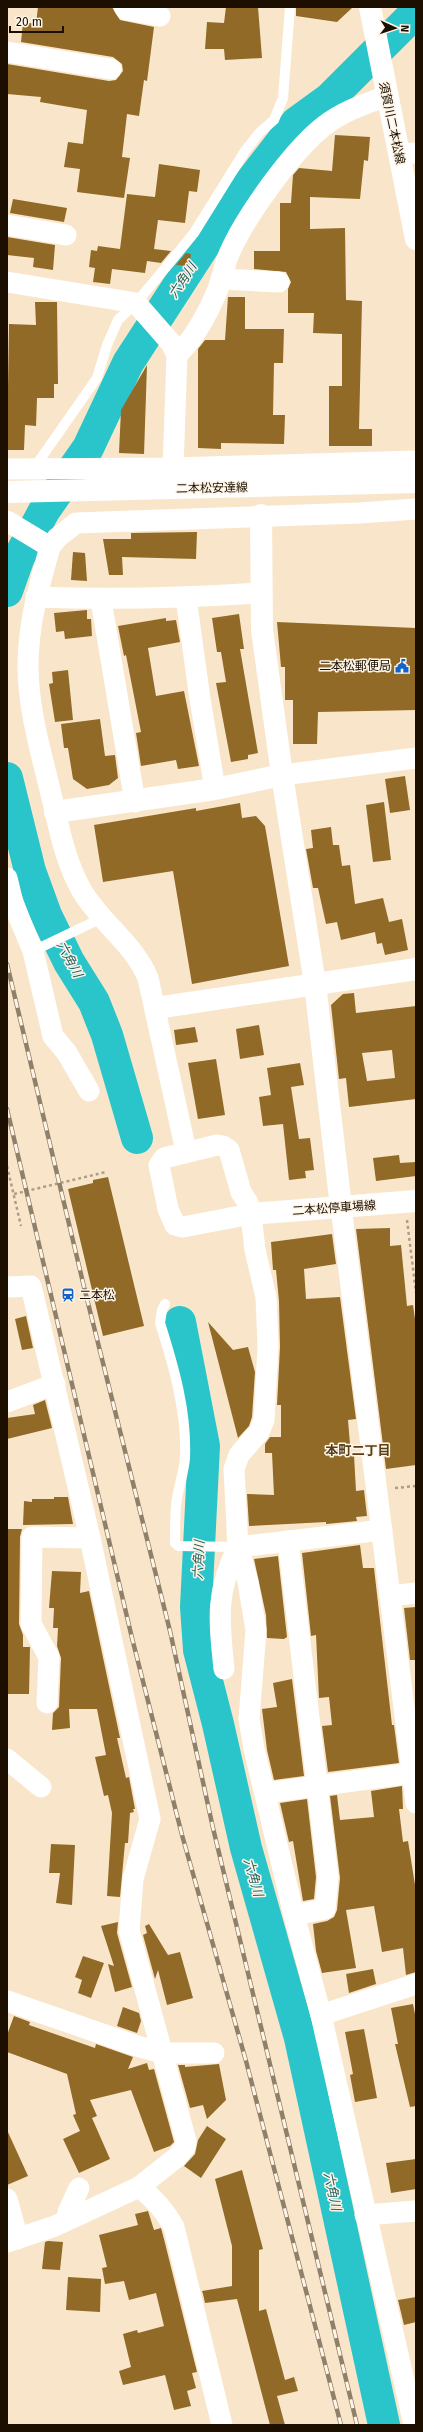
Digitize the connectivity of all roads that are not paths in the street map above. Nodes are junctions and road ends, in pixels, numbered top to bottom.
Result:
1 (124, 7) edge
2 (290, 7) edge
3 (370, 7) edge
4 (160, 16) dead end
5 (7, 52) edge
6 (111, 69) dead end
7 (385, 88) junction
8 (407, 154) edge
9 (7, 225) edge
10 (66, 235) dead end
11 (416, 239) edge
12 (221, 279) junction
13 (7, 282) edge
14 (279, 282) dead end
15 (136, 303) junction
16 (174, 349) junction
17 (416, 461) edge
18 (42, 468) junction
19 (173, 468) junction
20 (7, 469) edge
21 (416, 482) edge
22 (7, 492) edge
23 (416, 509) edge
24 (261, 515) junction
25 (13, 524) edge
26 (48, 545) junction
27 (261, 593) junction
28 (36, 597) junction
29 (186, 598) junction
30 (101, 600) junction
31 (416, 758) edge
32 (282, 775) junction
33 (216, 789) junction
34 (135, 802) junction
35 (55, 812) junction
36 (7, 878) edge
37 (95, 922) junction
38 (37, 949) junction
39 (416, 969) edge
40 (315, 984) junction
41 (156, 1008) junction
42 (89, 1091) dead end
43 (186, 1151) junction
44 (410, 1202) edge
45 (340, 1207) junction
46 (251, 1214) junction
47 (7, 1287) edge
48 (165, 1304) dead end
49 (55, 1384) junction
50 (7, 1402) edge
51 (382, 1530) junction
52 (90, 1538) junction
53 (288, 1540) junction
54 (238, 1547) junction
55 (416, 1593) edge
56 (390, 1596) junction
57 (224, 1669) dead end
58 (47, 1703) dead end
59 (7, 1759) edge
60 (412, 1773) junction
61 (318, 1785) junction
62 (41, 1787) dead end
63 (265, 1793) junction
64 (416, 1803) edge
65 (294, 1915) junction
66 (416, 1984) edge
67 (7, 2001) edge
68 (321, 2015) junction
69 (164, 2053) junction
70 (214, 2053) dead end
71 (139, 2187) junction
72 (79, 2188) dead end
73 (7, 2199) edge
74 (416, 2211) edge
75 (365, 2215) junction
76 (67, 2220) junction
77 (13, 2241) edge
78 (222, 2425) edge
79 (414, 2425) edge

1 - 4 street
2 - 15 lane
3 - 7 street, 須賀川二本松線
5 - 6 street
7 - 8 street, 須賀川二本松線
7 - 12 street
8 - 11 street, 須賀川二本松線
9 - 10 street
12 - 14 street
12 - 16 street
13 - 15 street
15 - 16 street
15 - 18 lane
16 - 19 street
17 - 19 street
18 - 19 street
18 - 20 street
21 - 22 street, 二本松安達線
23 - 24 street
24 - 26 street
24 - 27 street
25 - 26 street
26 - 28 street
27 - 29 street
27 - 32 street
28 - 30 street
28 - 35 street
29 - 30 street
29 - 33 street
30 - 34 street
31 - 32 street
32 - 33 street
32 - 40 street
33 - 34 street
34 - 35 street
35 - 37 street
36 - 38 street
37 - 38 lane
37 - 41 street
38 - 42 street
39 - 40 street
40 - 41 street
40 - 45 street
41 - 43 street
43 - 46 street
43 - 46 street
44 - 45 street, 二本松停車場線
45 - 46 street, 二本松停車場線
45 - 51 street
46 - 54 street
47 - 49 street
48 - 54 lane
49 - 50 street
49 - 52 street
51 - 53 street
51 - 56 street
52 - 58 street
52 - 69 street
53 - 54 street
53 - 61 street
54 - 57 street
54 - 63 street
55 - 56 street
56 - 60 street
59 - 62 street
60 - 61 street
60 - 64 street
61 - 63 street
61 - 65 street
63 - 65 street
65 - 68 street
66 - 68 street
67 - 69 street
68 - 75 street
69 - 70 street
69 - 71 street
71 - 76 street
71 - 78 street
72 - 76 street
73 - 77 street
74 - 75 street
75 - 79 street
76 - 77 street

